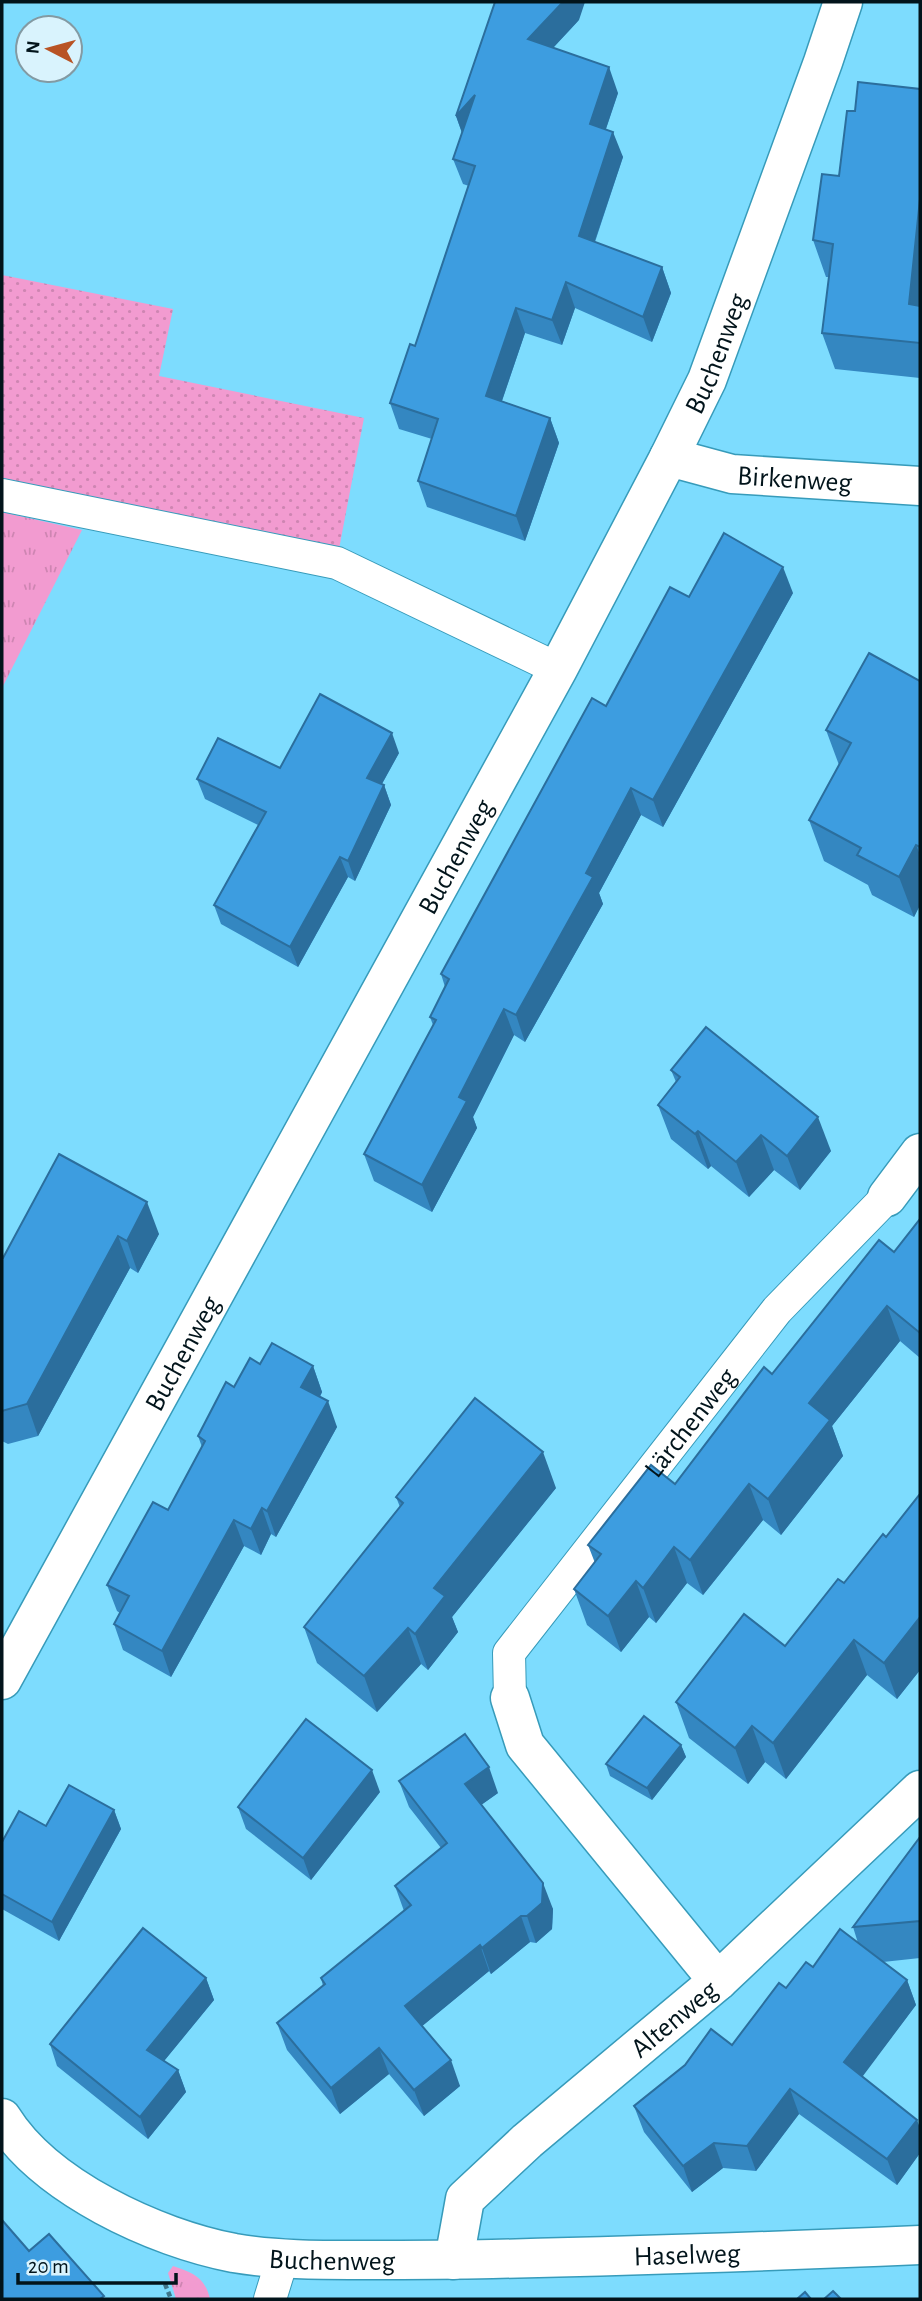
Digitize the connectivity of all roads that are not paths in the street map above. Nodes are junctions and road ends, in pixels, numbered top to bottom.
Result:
1 (843, 2) edge
2 (669, 457) junction
3 (920, 486) edge
4 (2, 495) edge
5 (558, 669) junction
6 (920, 1153) edge
7 (887, 1197) joint
8 (2, 1680) edge
9 (510, 1698) joint
10 (920, 1790) edge
11 (718, 1982) junction
12 (2, 2118) edge
13 (920, 2245) edge
14 (282, 2260) junction
15 (454, 2260) junction
16 (270, 2299) edge

1 - 2 street, Buchenweg
2 - 3 street, Birkenweg
2 - 5 street, Buchenweg
4 - 5 lane
5 - 8 street, Buchenweg
6 - 7 street, Lärchenweg
7 - 9 lane, Lärchenweg
9 - 11 street, Lärchenweg
10 - 11 street, Altenweg
11 - 15 street, Altenweg
12 - 14 street, Buchenweg
13 - 15 street, Haselweg
14 - 15 street, Buchenweg
14 - 16 lane

